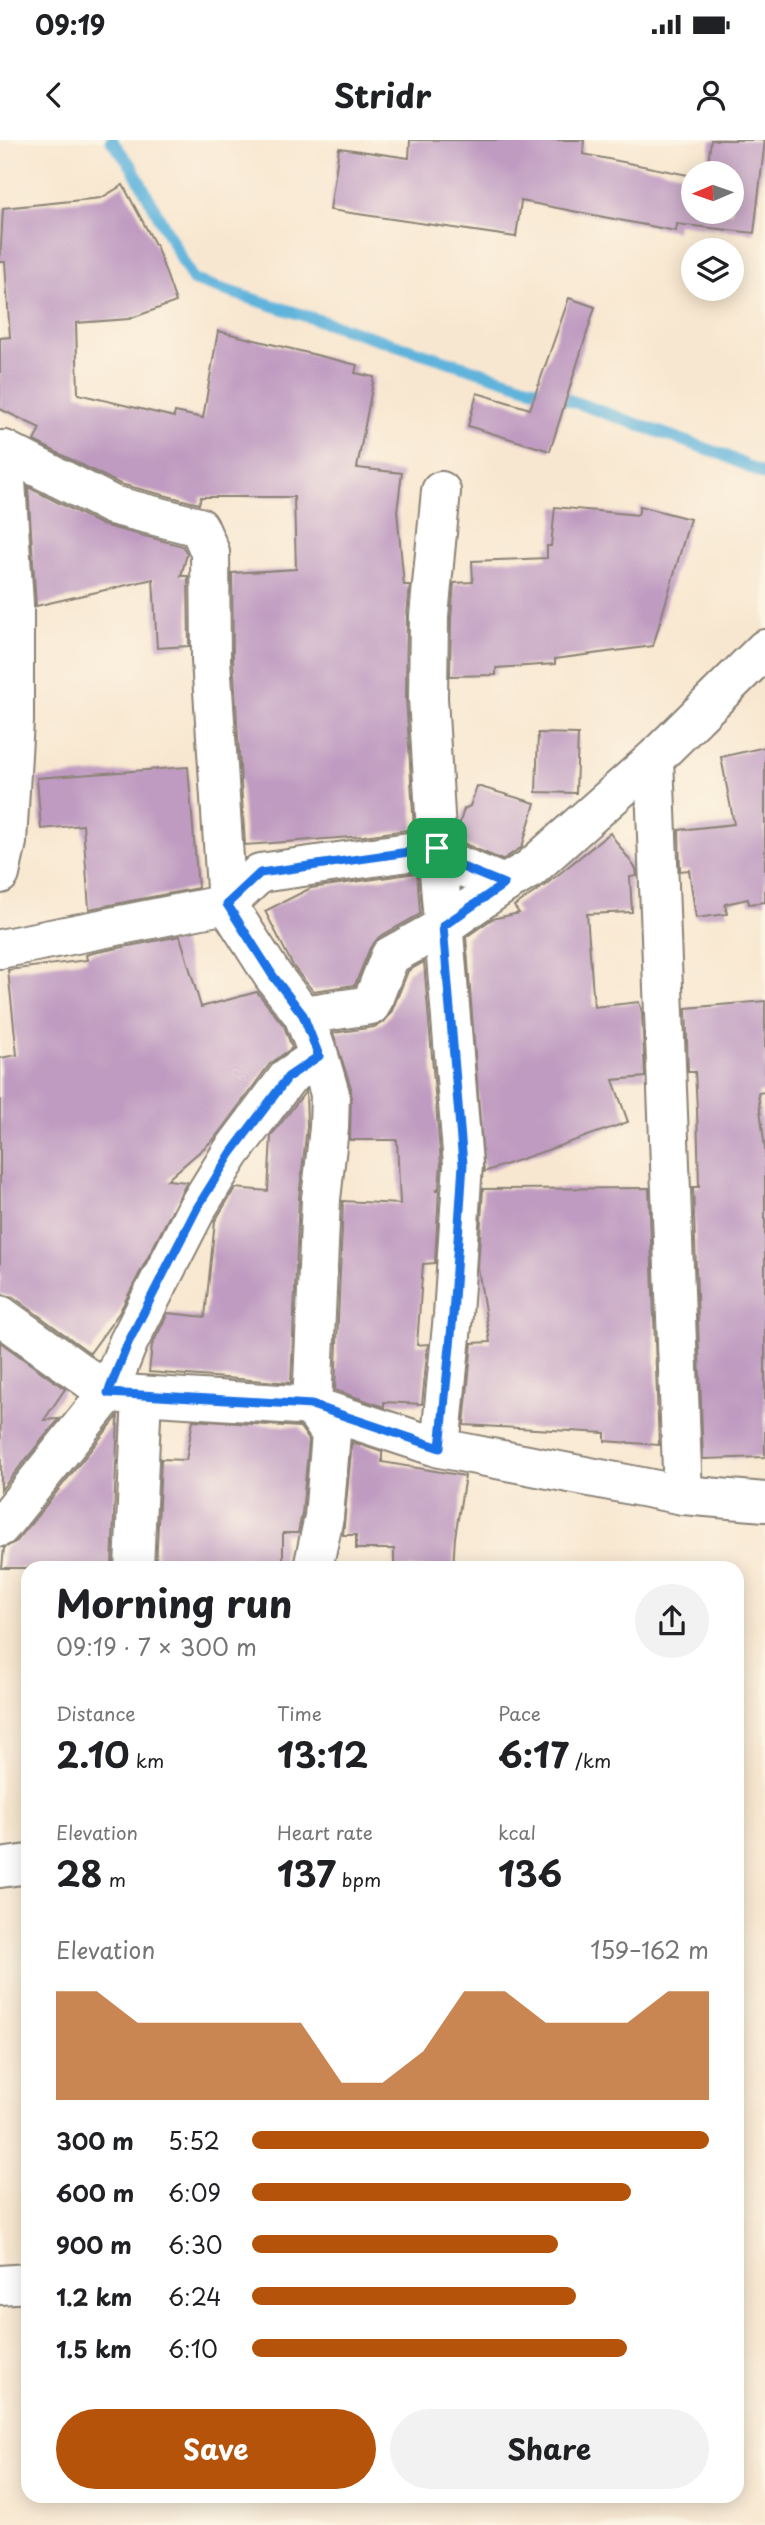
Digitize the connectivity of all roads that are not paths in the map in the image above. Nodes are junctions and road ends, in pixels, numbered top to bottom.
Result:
1 (2, 451) edge
2 (441, 491) dead end
3 (765, 649) edge
4 (654, 759) junction
5 (437, 848) junction
6 (0, 874) edge
7 (504, 884) junction
8 (227, 904) junction
9 (443, 926) junction
10 (0, 949) edge
11 (303, 1015) junction
12 (319, 1056) junction
13 (0, 1315) edge
14 (125, 1394) junction
15 (312, 1405) junction
16 (440, 1448) junction
17 (683, 1495) junction
18 (765, 1502) edge
19 (0, 1527) edge
20 (134, 1561) edge
21 (315, 1561) edge
22 (21, 1865) edge
23 (0, 1868) edge
24 (21, 2284) edge
25 (0, 2285) edge

1 - 6 street
1 - 8 street
2 - 5 street
3 - 4 street
4 - 7 street
4 - 17 street
5 - 7 street
5 - 8 street
5 - 9 street
7 - 9 street
8 - 10 street
8 - 11 street
9 - 11 street
9 - 16 street
11 - 12 street
12 - 14 street
12 - 15 street
13 - 14 street
14 - 15 street
14 - 19 street
14 - 20 street
15 - 16 street
15 - 21 street
16 - 17 street
17 - 18 street
22 - 23 street
24 - 25 street

